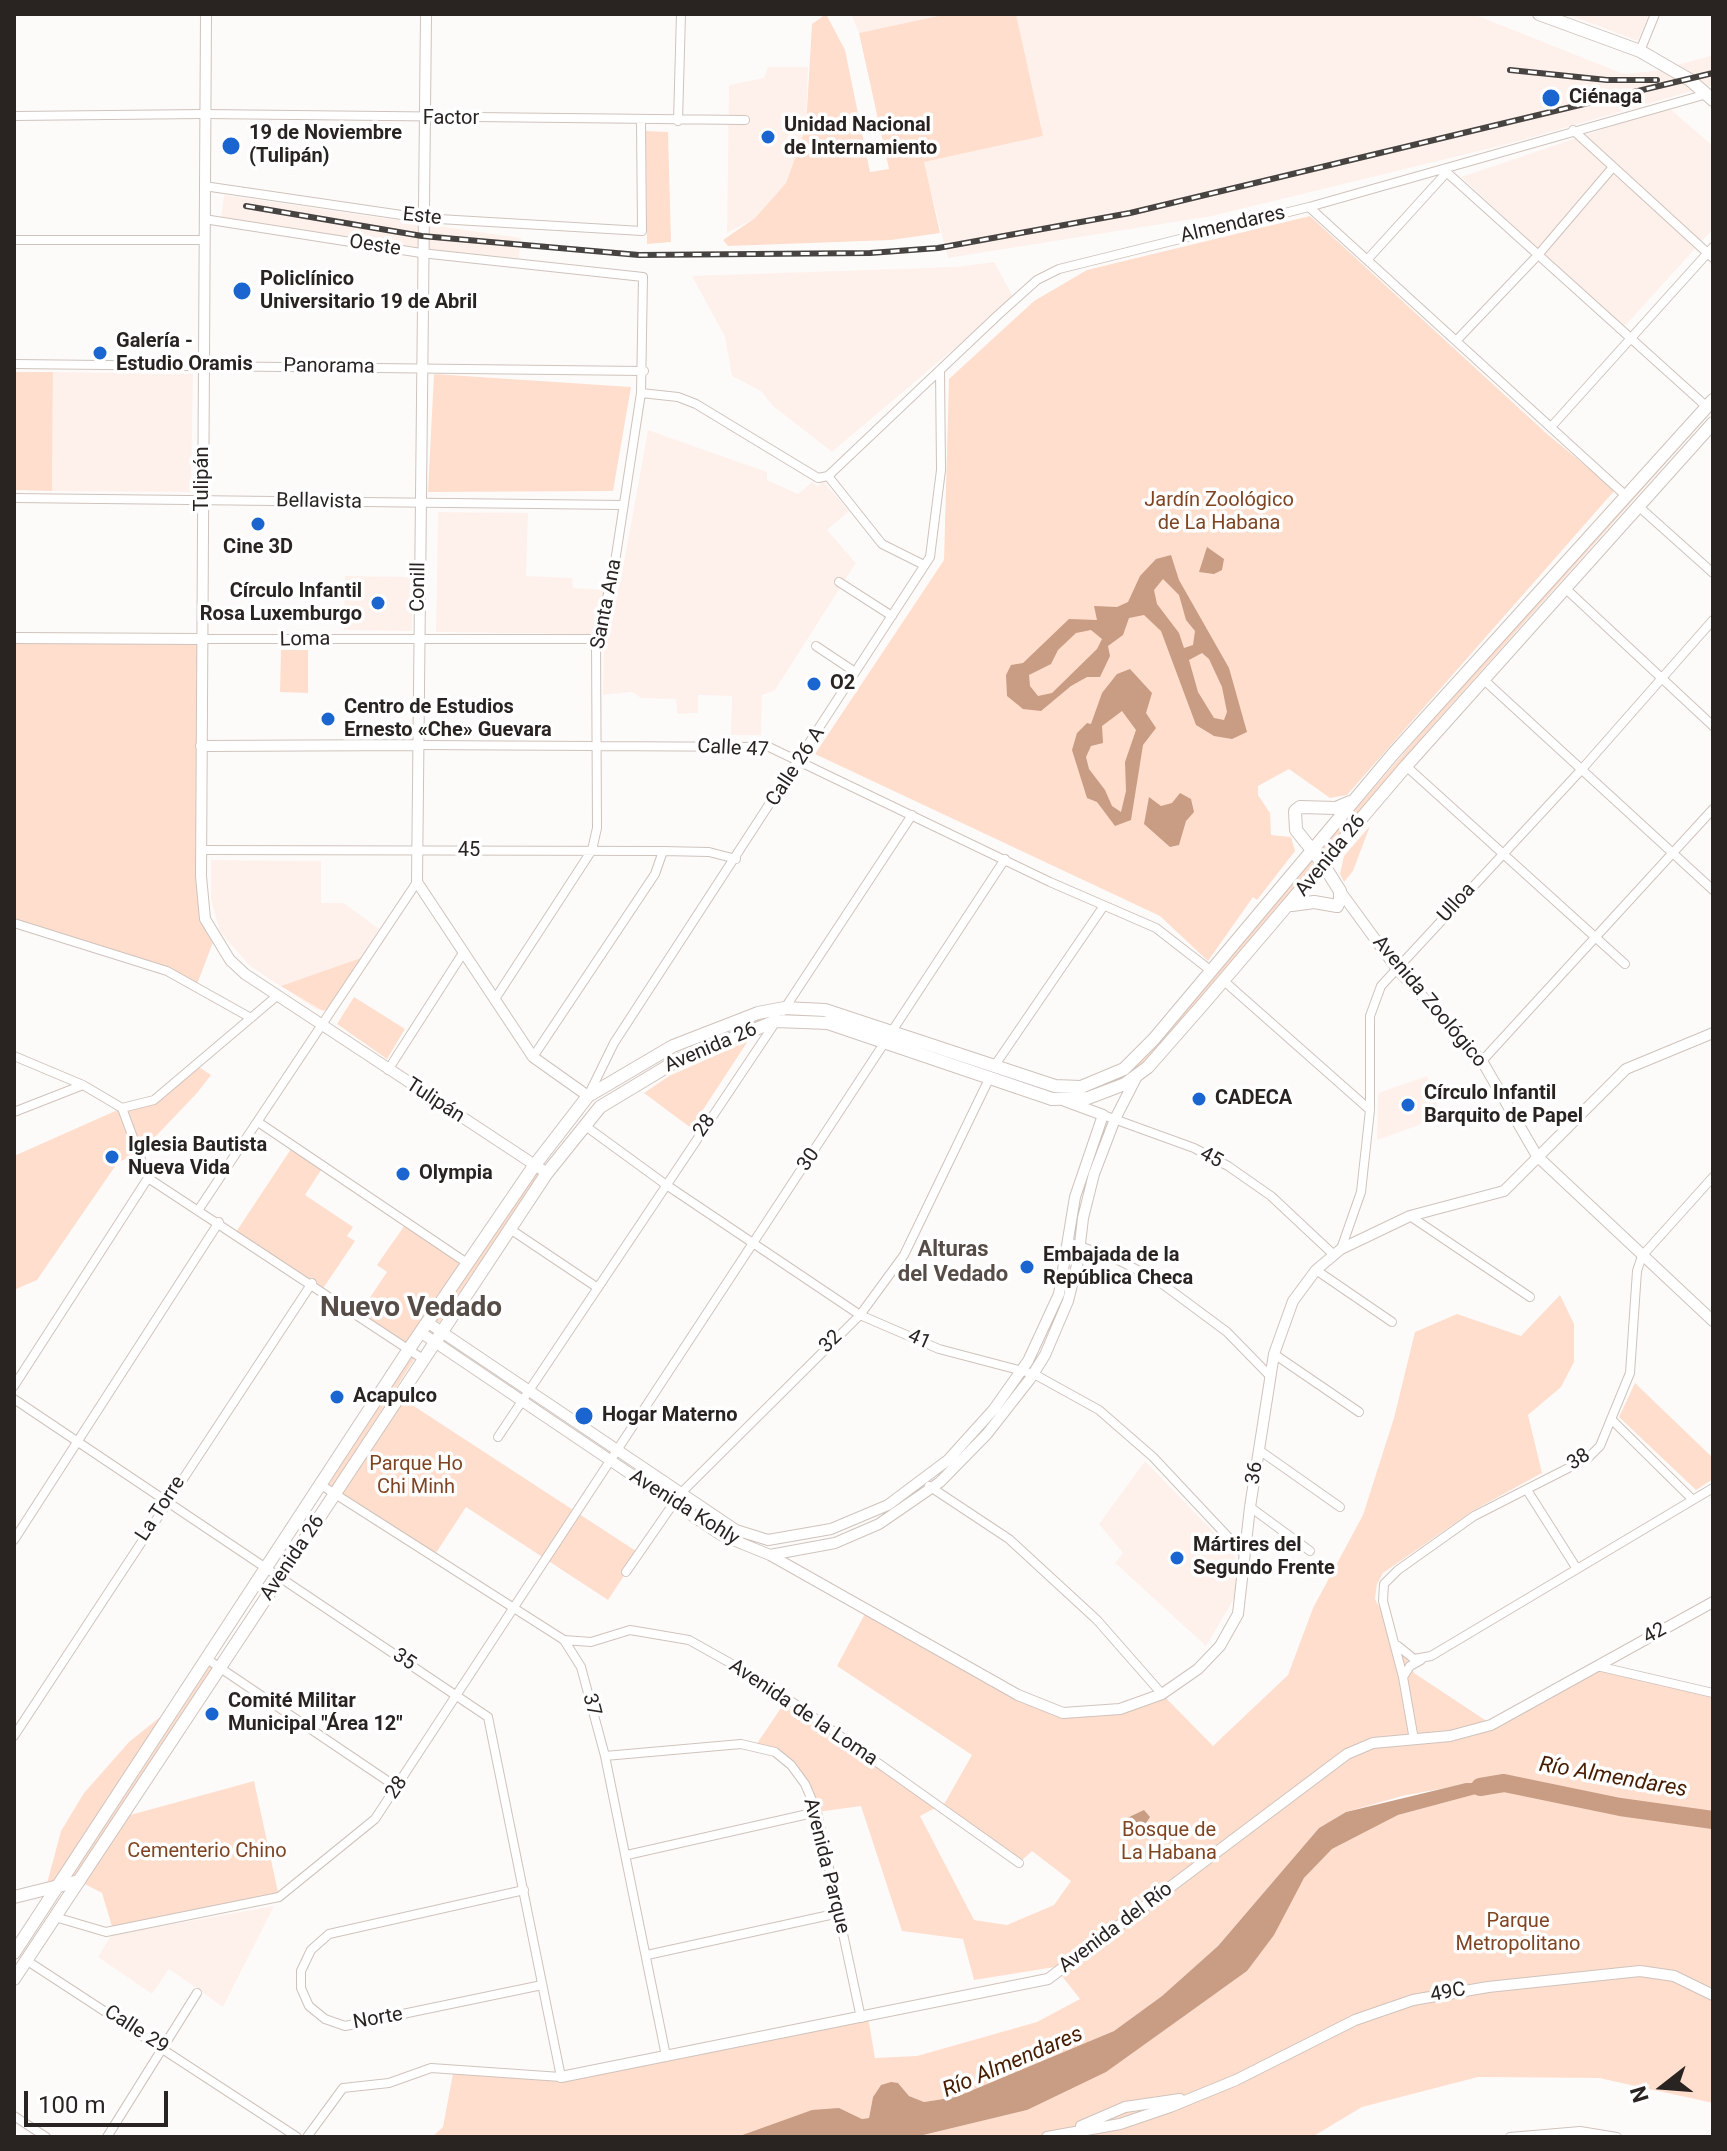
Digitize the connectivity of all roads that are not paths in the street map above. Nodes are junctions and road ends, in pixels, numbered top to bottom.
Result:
1 (206, 14) edge
2 (426, 14) edge
3 (681, 14) edge
4 (1539, 14) edge
5 (1655, 14) edge
6 (1640, 51) junction
7 (1710, 97) edge
8 (204, 114) junction
9 (14, 116) edge
10 (424, 119) junction
11 (745, 120) dead end
12 (641, 121) junction
13 (678, 121) junction
14 (1573, 130) junction
15 (1613, 167) junction
16 (1445, 170) junction
17 (204, 186) junction
18 (1309, 207) junction
19 (422, 218) junction
20 (204, 219) junction
21 (14, 240) edge
22 (203, 240) junction
23 (1711, 252) edge
24 (421, 253) junction
25 (1538, 255) junction
26 (1367, 260) junction
27 (643, 277) joint
28 (1629, 337) junction
29 (1456, 341) junction
30 (14, 364) edge
31 (203, 366) junction
32 (421, 368) junction
33 (940, 370) junction
34 (644, 371) junction
35 (641, 393) junction
36 (1710, 403) edge
37 (1713, 423) edge
38 (1551, 427) junction
39 (828, 476) junction
40 (1625, 495) junction
41 (14, 498) edge
42 (203, 501) junction
43 (420, 503) junction
44 (623, 505) junction
45 (1637, 505) junction
46 (924, 565) junction
47 (1713, 573) edge
48 (839, 582) dead end
49 (1565, 588) junction
50 (892, 616) junction
51 (1713, 620) edge
52 (14, 638) edge
53 (202, 639) junction
54 (419, 639) junction
55 (596, 639) junction
56 (816, 646) dead end
57 (855, 672) junction
58 (1661, 678) junction
59 (1484, 680) junction
60 (1713, 726) edge
61 (418, 745) junction
62 (201, 746) junction
63 (598, 746) junction
64 (800, 760) junction
65 (1406, 766) junction
66 (1582, 769) junction
67 (1356, 798) junction
68 (1713, 809) edge
69 (912, 815) junction
70 (201, 850) junction
71 (592, 850) junction
72 (417, 851) junction
73 (663, 851) junction
74 (1313, 852) junction
75 (1675, 853) junction
76 (1502, 854) junction
77 (736, 859) junction
78 (1005, 859) junction
79 (1323, 864) junction
80 (417, 882) junction
81 (1713, 890) edge
82 (1340, 891) junction
83 (1292, 905) junction
84 (1337, 906) junction
85 (1103, 907) junction
86 (1352, 908) junction
87 (14, 923) edge
88 (1594, 937) junction
89 (463, 953) junction
90 (1625, 964) dead end
91 (1397, 969) junction
92 (1210, 970) junction
93 (1224, 981) junction
94 (278, 995) junction
95 (495, 999) junction
96 (784, 1008) junction
97 (251, 1018) junction
98 (776, 1021) junction
99 (325, 1025) junction
100 (1713, 1033) edge
101 (890, 1037) junction
102 (14, 1056) edge
103 (533, 1057) junction
104 (1482, 1061) junction
105 (995, 1065) junction
106 (388, 1070) junction
107 (1137, 1076) junction
108 (989, 1079) junction
109 (83, 1085) junction
110 (588, 1096) junction
111 (1065, 1101) junction
112 (122, 1108) junction
113 (1370, 1110) junction
114 (14, 1112) edge
115 (1103, 1115) junction
116 (1115, 1119) junction
117 (258, 1122) junction
118 (584, 1125) junction
119 (1537, 1156) junction
120 (534, 1166) junction
121 (1083, 1170) junction
122 (547, 1173) junction
123 (1094, 1174) junction
124 (1713, 1177) edge
125 (148, 1178) junction
126 (665, 1184) junction
127 (199, 1209) junction
128 (1410, 1216) junction
129 (219, 1222) junction
130 (510, 1229) junction
131 (753, 1244) junction
132 (1073, 1244) junction
133 (1338, 1252) junction
134 (1642, 1256) junction
135 (467, 1263) junction
136 (1316, 1270) junction
137 (312, 1283) junction
138 (598, 1288) junction
139 (1530, 1297) dead end
140 (1060, 1307) junction
141 (860, 1315) junction
142 (1713, 1321) edge
143 (1392, 1322) dead end
144 (424, 1327) junction
145 (438, 1337) junction
146 (409, 1349) junction
147 (1274, 1354) junction
148 (423, 1359) junction
149 (1022, 1369) junction
150 (1034, 1374) junction
151 (1269, 1375) junction
152 (14, 1386) edge
153 (525, 1396) junction
154 (14, 1399) edge
155 (1359, 1412) dead end
156 (1611, 1419) junction
157 (985, 1428) junction
158 (498, 1437) dead end
159 (80, 1442) junction
160 (1259, 1450) junction
161 (611, 1455) junction
162 (922, 1481) junction
163 (321, 1485) junction
164 (933, 1488) junction
165 (1713, 1488) edge
166 (1527, 1490) junction
167 (337, 1493) junction
168 (677, 1499) junction
169 (1693, 1500) junction
170 (165, 1501) junction
171 (1250, 1507) junction
172 (1340, 1507) dead end
173 (863, 1518) junction
174 (867, 1530) junction
175 (782, 1539) junction
176 (14, 1540) edge
177 (1310, 1551) dead end
178 (789, 1554) junction
179 (1244, 1554) junction
180 (770, 1555) junction
181 (267, 1569) junction
182 (1577, 1569) junction
183 (797, 1570) junction
184 (626, 1572) dead end
185 (280, 1578) junction
186 (1713, 1602) edge
187 (514, 1608) junction
188 (564, 1640) junction
189 (1396, 1643) junction
190 (207, 1659) junction
191 (1422, 1660) junction
192 (1597, 1666) junction
193 (220, 1668) junction
194 (1403, 1677) junction
195 (1713, 1693) edge
196 (1162, 1694) junction
197 (459, 1696) junction
198 (14, 1736) edge
199 (1414, 1740) junction
200 (605, 1756) junction
201 (398, 1788) junction
202 (817, 1812) junction
203 (627, 1855) junction
204 (1019, 1863) dead end
205 (79, 1881) junction
206 (58, 1888) junction
207 (524, 1890) junction
208 (14, 1897) edge
209 (839, 1913) junction
210 (55, 1917) junction
211 (14, 1952) edge
212 (647, 1955) junction
213 (26, 1960) junction
214 (14, 1979) edge
215 (542, 1985) junction
216 (197, 1993) dead end
217 (1713, 1995) edge
218 (861, 2018) junction
219 (163, 2047) junction
220 (666, 2056) junction
221 (561, 2077) junction
222 (14, 2116) edge
223 (46, 2137) edge
224 (107, 2137) edge
225 (297, 2137) edge
226 (307, 2137) edge
227 (1047, 2137) edge
228 (1510, 2137) edge
229 (1617, 2137) edge

1 - 8 street, Tulipán
2 - 10 street, Conill
3 - 13 street
4 - 6 main road
5 - 6 street
6 - 7 main road
7 - 14 street, Almendares
8 - 9 street, Factor
8 - 10 street, Factor
8 - 17 street, Tulipán
10 - 12 street, Factor
10 - 19 street, Conill
11 - 13 street, Factor
12 - 13 street, Factor
12 - 19 street, Este
14 - 15 street
14 - 16 street, Almendares
15 - 23 street
15 - 25 street
16 - 18 street, Almendares
16 - 25 street
16 - 26 street
17 - 19 street, Este
17 - 20 street, Tulipán
18 - 26 street
18 - 33 street, Almendares
19 - 24 street, Conill
20 - 22 street, Tulipán
20 - 24 street, Oeste
21 - 22 street
22 - 31 street, Tulipán
23 - 28 street
24 - 27 street, Oeste
24 - 32 street, Conill
25 - 28 street
25 - 29 street
26 - 29 street
27 - 34 street, Santa Ana
28 - 36 street
28 - 38 street
29 - 38 street
30 - 31 street, Panorama
31 - 32 street, Panorama
31 - 42 street, Tulipán
32 - 34 street, Panorama
32 - 43 street, Conill
33 - 39 street, Almendares
33 - 46 street, Calle 26 A
34 - 35 street, Santa Ana
35 - 39 street
35 - 44 street, Santa Ana
36 - 40 main road, Avenida 26
37 - 45 main road, Avenida 26
38 - 40 street
39 - 46 street
40 - 67 main road, Avenida 26
41 - 42 street, Bellavista
42 - 43 street, Bellavista
42 - 53 street, Tulipán
43 - 44 street, Bellavista
43 - 54 street, Conill
44 - 55 street, Santa Ana
45 - 47 street
45 - 49 main road, Avenida 26
46 - 50 street, Calle 26 A
48 - 50 street
49 - 58 street
49 - 59 main road, Avenida 26
50 - 57 street, Calle 26 A
51 - 58 street, Ulloa
52 - 53 street, Loma
53 - 54 street, Loma
53 - 62 street, Tulipán
54 - 55 street, Loma
54 - 61 street, Conill
55 - 63 street, Santa Ana
56 - 57 street
57 - 64 street, Calle 26 A
58 - 60 street
58 - 66 street, Ulloa
59 - 65 main road, Avenida 26
59 - 66 street
61 - 62 street, Calle 47
61 - 63 street, Calle 47
61 - 72 street, Conill
62 - 70 street, Tulipán
63 - 64 street, Calle 47
63 - 71 street, Santa Ana
64 - 69 street, Calle 47
64 - 77 street, Calle 26 A
65 - 76 street
65 - 79 main road, Avenida 26
66 - 75 street
66 - 76 street, Ulloa
67 - 74 main road, Avenida 26
67 - 74 main road
68 - 75 street
69 - 78 street, Calle 47
69 - 96 street, 28
70 - 72 street, 45
70 - 94 street, Tulipán
71 - 72 street, 45
71 - 73 street, 45
71 - 95 street, Santa Ana
72 - 80 street, Conill
73 - 77 street, 45
73 - 103 street
74 - 79 main road
74 - 92 main road, Avenida 26
75 - 81 street
75 - 88 street
76 - 88 street
76 - 91 street, Ulloa
77 - 110 street, Calle 26 A
78 - 85 street, Calle 47
78 - 101 street, 30
79 - 82 main road
79 - 83 main road, Avenida 26
80 - 89 street
80 - 99 street
82 - 84 main road
82 - 86 street, Avenida Zoológico
83 - 84 main road
83 - 93 main road, Avenida 26
84 - 86 street
85 - 92 street, Calle 47
85 - 105 street
86 - 91 street, Avenida Zoológico
87 - 97 street
88 - 90 street
88 - 104 street
89 - 95 street
89 - 106 street
91 - 104 street, Avenida Zoológico
91 - 113 street, Ulloa
92 - 105 main road, Avenida 26
93 - 107 main road, Avenida 26
93 - 113 street
94 - 97 street
94 - 99 street, Tulipán
95 - 103 street
96 - 98 street, 28
96 - 101 main road, Avenida 26
96 - 110 main road, Avenida 26
97 - 112 street
98 - 101 main road, Avenida 26
98 - 118 main road, Avenida 26
98 - 126 street, 28
99 - 106 street, Tulipán
99 - 117 street
100 - 119 street, 36
101 - 105 main road, Avenida 26
101 - 108 main road, Avenida 26
101 - 131 street, 30
102 - 109 street
103 - 110 street
104 - 119 street, Avenida Zoológico
106 - 120 street, Tulipán
107 - 111 main road, Avenida 26
107 - 116 street, Avenida Kohly
108 - 111 main road, Avenida 26
108 - 141 street, 32
109 - 112 street
109 - 114 street
110 - 118 main road
110 - 120 main road, Avenida 26
111 - 115 street, 45
112 - 125 street
113 - 133 street, Ulloa
115 - 116 street, 45
115 - 121 street, Avenida Kohly
116 - 123 street, Avenida Kohly
116 - 133 street, 45
117 - 127 street
117 - 135 street
118 - 122 main road, Avenida 26
118 - 126 street, 41
119 - 128 street, 36
119 - 134 street, Avenida Zoológico
120 - 122 street, Tulipán
120 - 135 main road, Avenida 26
121 - 123 street
121 - 132 street, Avenida Kohly
122 - 130 main road, Avenida 26
123 - 132 street, Avenida Kohly
124 - 134 street
125 - 127 street
125 - 152 street
126 - 131 street, 41
126 - 138 street, 28
127 - 129 street
128 - 133 street, 36
128 - 139 street
129 - 137 street
129 - 159 street
130 - 138 street
130 - 145 main road, Avenida 26
131 - 141 street, 41
131 - 161 street, 30
132 - 140 street, Avenida Kohly
132 - 151 street
133 - 136 street, 36
134 - 142 street, Avenida Zoológico
134 - 156 street, 38
135 - 144 main road, Avenida 26
136 - 143 street
136 - 147 street, 36
137 - 146 street
137 - 170 street, La Torre
138 - 153 street, 28
140 - 149 street, Avenida Kohly
140 - 150 street, Avenida Kohly
141 - 149 street, 41
141 - 168 street, 32
144 - 145 street, Avenida Kohly
144 - 146 main road, Avenida 26
145 - 148 main road, Avenida 26
145 - 153 street, Avenida Kohly
146 - 148 street
146 - 163 main road, Avenida 26
147 - 151 street, 36
147 - 155 street
148 - 167 main road, Avenida 26
149 - 150 street, 41
149 - 157 street, Avenida Kohly
150 - 157 street, Avenida Kohly
150 - 179 street, 41
151 - 160 street, 36
153 - 158 street, 28
153 - 161 street, Avenida Kohly
154 - 159 street, 35
156 - 166 street, 38
156 - 169 street
157 - 162 street, Avenida Kohly
157 - 164 street, Avenida Kohly
159 - 170 street, 35
159 - 176 street
160 - 171 street, 36
160 - 172 street
161 - 168 street, Avenida Kohly
161 - 187 street, 28
162 - 164 street
162 - 173 street, Avenida Kohly
163 - 167 street, 37
163 - 181 main road, Avenida 26
164 - 174 street, Avenida Kohly
164 - 196 street
165 - 169 street
166 - 182 street
166 - 189 street, 38
167 - 185 main road, Avenida 26
167 - 187 street, 37
168 - 175 street, Avenida Kohly
168 - 180 street, Avenida Kohly
168 - 184 street, 32
169 - 182 street
170 - 181 street, 35
170 - 198 street, La Torre
171 - 177 street
171 - 179 street, 36
173 - 174 street
173 - 175 street, Avenida Kohly
174 - 178 street, Avenida Kohly
175 - 178 street
178 - 180 street, Avenida Kohly
178 - 183 street
179 - 196 street, 36
180 - 183 street, 36
181 - 185 street, 35
181 - 190 main road, Avenida 26
182 - 191 street
183 - 196 street, 36
185 - 193 main road, Avenida 26
185 - 197 street, 35
186 - 192 street, 42
187 - 188 street, 37
187 - 197 street, 28
188 - 200 street, 37
188 - 204 street, Avenida de la Loma
189 - 191 street
189 - 194 street, 38
190 - 193 street
190 - 206 main road, Avenida 26
191 - 194 street
192 - 195 street
192 - 199 street, Avenida del Río
193 - 201 street
193 - 205 main road, Avenida 26
194 - 199 street, 38
197 - 201 street, 28
197 - 207 street, 35
199 - 218 street, Avenida del Río
200 - 202 street, Avenida Parque
200 - 203 street, 37
201 - 210 street, 28
202 - 203 street
202 - 209 street, Avenida Parque
203 - 212 street, 37
205 - 206 main road
205 - 210 main road, Avenida 26
206 - 208 main road
206 - 211 main road, Avenida 26
207 - 215 street, 35
207 - 215 street, Norte
209 - 212 street
209 - 218 street, Avenida Parque
210 - 213 main road, Avenida 26
211 - 213 main road, Calle 29
212 - 220 street, 37
213 - 214 main road, Avenida 26
213 - 219 street, Calle 29
215 - 221 street, 35
216 - 219 street
217 - 227 street, 49C
218 - 220 street, Avenida del Río
219 - 224 street
219 - 225 street, Calle 29
220 - 221 street, Avenida del Río
221 - 226 street
222 - 223 street
228 - 229 street

